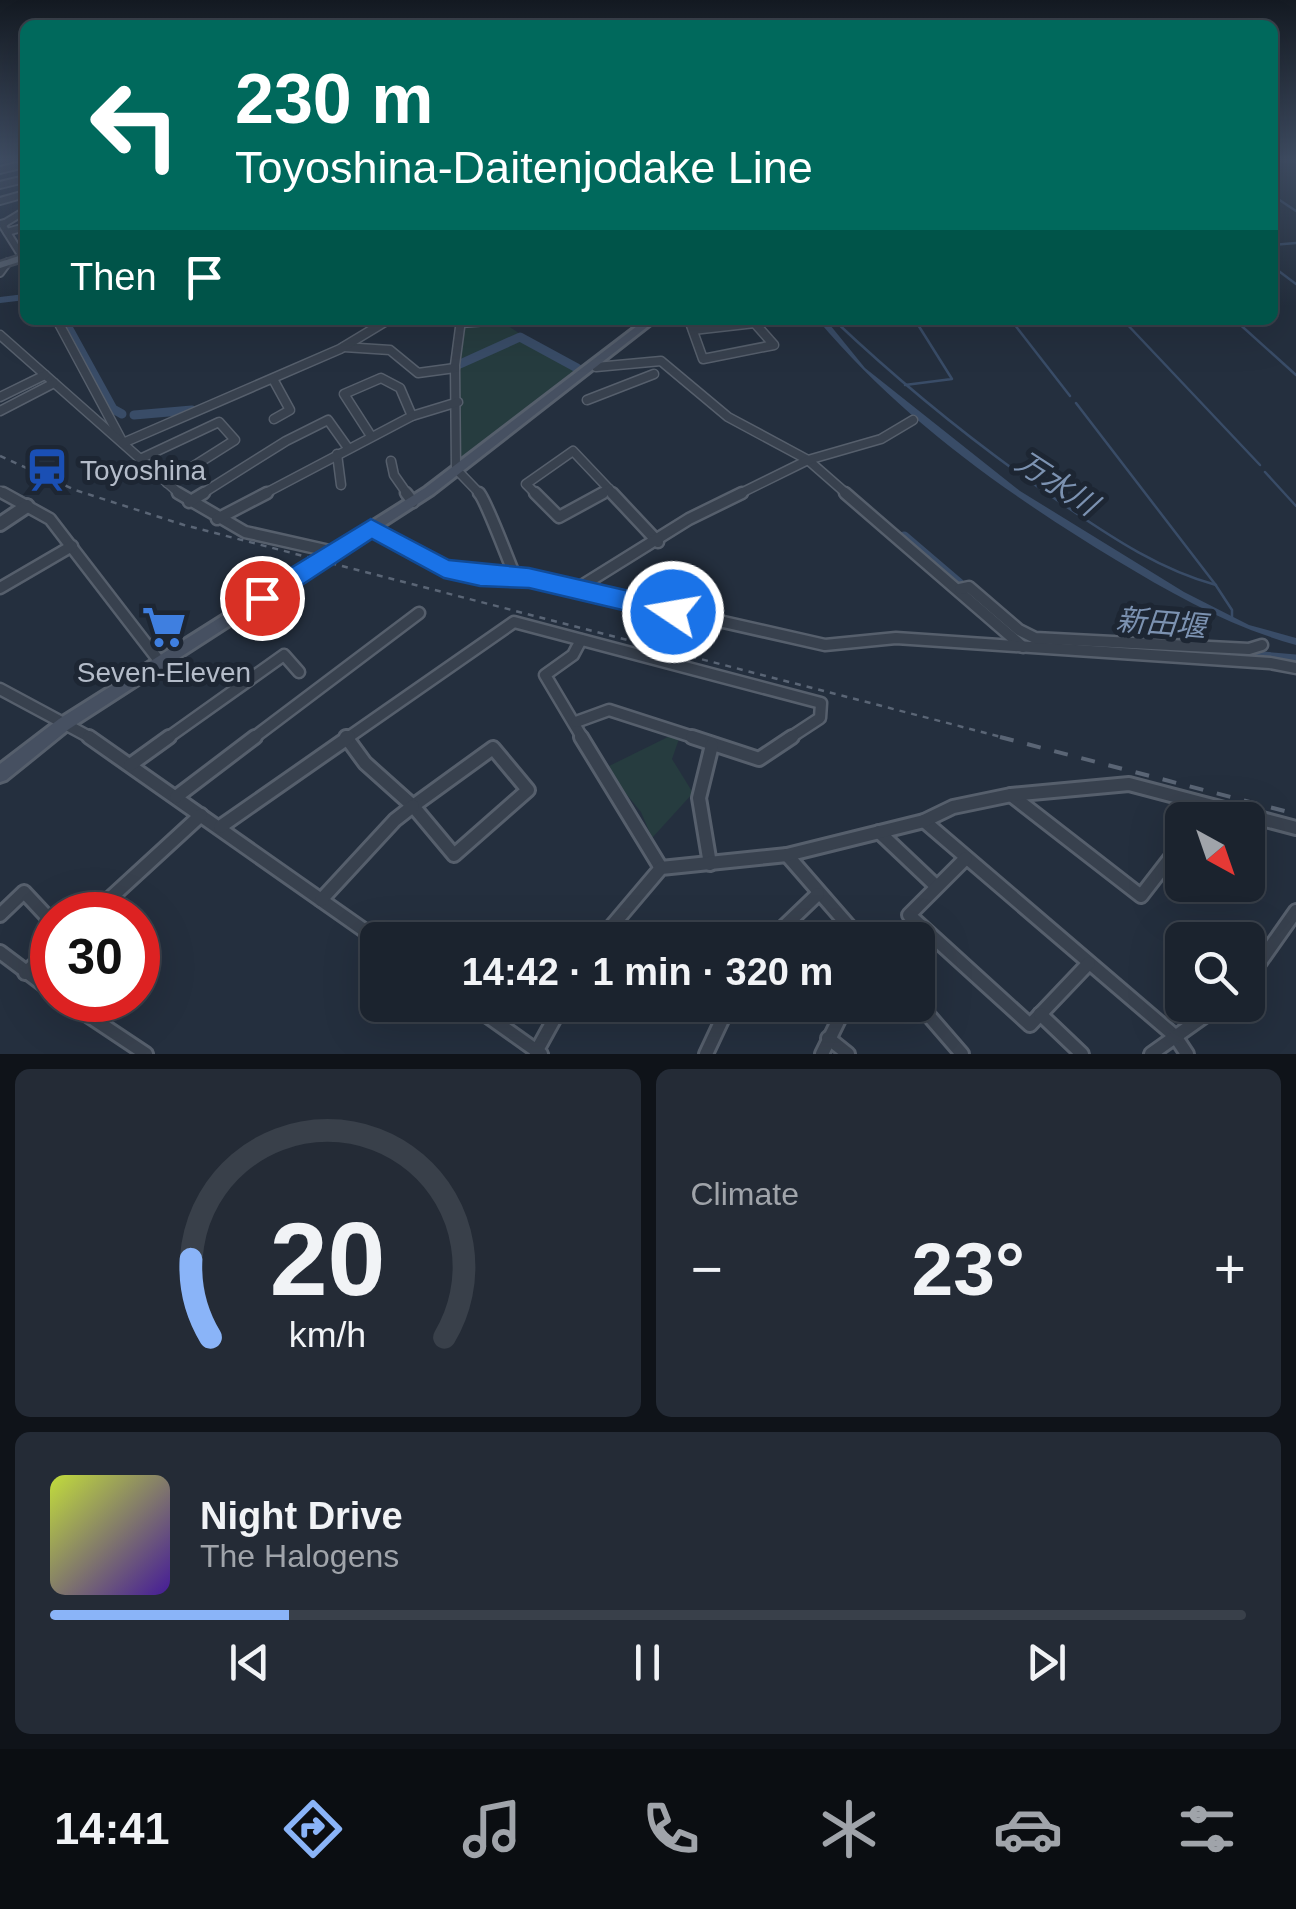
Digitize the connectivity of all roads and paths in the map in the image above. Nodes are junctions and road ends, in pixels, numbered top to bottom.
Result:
1 (3, 223) edge
2 (20, 228) edge
3 (7, 232) junction
4 (20, 253) edge
5 (4, 263) edge
6 (0, 274) edge
7 (60, 325) edge
8 (380, 325) edge
9 (460, 325) edge
10 (645, 325) edge
11 (690, 325) edge
12 (742, 325) edge
13 (756, 325) edge
14 (692, 330) junction
15 (0, 335) edge
16 (344, 347) junction
17 (594, 366) junction
18 (456, 368) junction
19 (45, 374) junction
20 (654, 374) dead end
21 (274, 379) junction
22 (54, 383) junction
23 (616, 386) junction
24 (0, 397) edge
25 (587, 400) dead end
26 (458, 402) junction
27 (0, 411) edge
28 (412, 416) junction
29 (274, 419) dead end
30 (913, 420) dead end
31 (371, 436) junction
32 (123, 444) junction
33 (348, 448) junction
34 (337, 454) junction
35 (140, 459) junction
36 (808, 460) junction
37 (391, 461) dead end
38 (456, 469) junction
39 (167, 483) junction
40 (341, 484) dead end
41 (609, 489) junction
42 (0, 491) edge
43 (189, 502) junction
44 (413, 502) junction
45 (27, 506) junction
46 (217, 519) junction
47 (0, 524) edge
48 (371, 528) junction
49 (658, 542) junction
50 (72, 546) junction
51 (334, 552) junction
52 (516, 576) junction
53 (0, 588) edge
54 (575, 590) junction
55 (419, 613) dead end
56 (1016, 633) junction
57 (581, 640) junction
58 (1262, 645) dead end
59 (1023, 647) junction
60 (160, 662) junction
61 (1296, 668) edge
62 (299, 672) dead end
63 (0, 688) edge
64 (576, 722) junction
65 (64, 724) junction
66 (346, 737) junction
67 (712, 745) junction
68 (130, 765) junction
69 (0, 774) edge
70 (1012, 795) junction
71 (176, 797) junction
72 (1193, 802) edge
73 (414, 806) junction
74 (201, 815) junction
75 (1265, 820) edge
76 (924, 822) junction
77 (220, 827) junction
78 (1296, 828) edge
79 (878, 832) junction
80 (787, 855) junction
81 (966, 858) junction
82 (710, 864) junction
83 (1165, 865) edge
84 (661, 868) junction
85 (936, 886) junction
86 (117, 892) edge
87 (818, 894) junction
88 (30, 898) edge
89 (321, 900) junction
90 (0, 915) edge
91 (1294, 918) edge
92 (615, 922) edge
93 (789, 922) edge
94 (844, 922) edge
95 (360, 927) edge
96 (0, 952) edge
97 (1265, 957) edge
98 (1088, 963) junction
99 (30, 969) edge
100 (25, 973) junction
101 (30, 977) edge
102 (1040, 1014) junction
103 (98, 1022) edge
104 (495, 1022) edge
105 (554, 1022) edge
106 (721, 1022) edge
107 (837, 1022) edge
108 (934, 1022) edge
109 (1196, 1022) edge
110 (1176, 1036) junction
111 (828, 1038) junction
112 (538, 1053) edge
113 (146, 1054) edge
114 (706, 1054) edge
115 (822, 1054) edge
116 (848, 1054) edge
117 (962, 1054) edge
118 (1082, 1054) edge
119 (1151, 1054) edge
120 (1187, 1054) edge

1 - 3 street
2 - 3 street
3 - 4 street
5 - 6 street
7 - 32 street
8 - 16 street
9 - 18 street
10 - 17 main road
11 - 14 street
12 - 14 street
13 - 14 street
15 - 19 street
16 - 18 street
16 - 21 street
17 - 23 street
17 - 36 street
17 - 38 main road
18 - 26 street
19 - 22 street
19 - 24 street
20 - 23 street
21 - 29 street
21 - 32 street
22 - 27 street
22 - 32 street
23 - 25 street
26 - 28 street
26 - 38 street
28 - 31 street
28 - 31 street
30 - 36 street
31 - 33 street
32 - 35 street
33 - 34 street
33 - 43 street
34 - 40 street
34 - 46 street
35 - 39 street
35 - 39 street
36 - 49 street
36 - 56 street
37 - 44 street
38 - 44 main road
38 - 52 street
39 - 43 street
41 - 41 street
41 - 49 street
42 - 45 street
43 - 46 street
44 - 48 main road
45 - 47 street
45 - 50 street
46 - 51 street
48 - 51 main road
48 - 52 street
49 - 54 street
50 - 53 street
50 - 60 street
51 - 60 main road
52 - 54 street
54 - 59 street
55 - 71 street
56 - 58 street
56 - 59 street
57 - 64 street
57 - 66 street
57 - 67 street
59 - 61 street
60 - 65 main road
62 - 68 street
63 - 65 street
64 - 67 street
64 - 84 street
65 - 68 street
65 - 69 main road
66 - 73 street
66 - 77 street
67 - 82 street
68 - 71 street
70 - 72 street
70 - 76 street
70 - 83 street
71 - 74 street
73 - 73 street
73 - 89 street
74 - 77 street
74 - 86 street
75 - 78 street
76 - 79 street
76 - 81 street
77 - 89 street
79 - 80 street
79 - 85 street
80 - 82 street
80 - 87 street
81 - 85 street
81 - 98 street
82 - 84 street
84 - 92 street
85 - 102 street
87 - 93 street
87 - 94 street
88 - 90 street
89 - 95 street
91 - 97 street
96 - 100 street
98 - 102 street
98 - 110 street
99 - 100 street
100 - 101 street
102 - 118 street
103 - 113 street
104 - 112 street
105 - 112 street
106 - 114 street
107 - 111 street
108 - 117 street
109 - 110 street
110 - 119 street
110 - 120 street
111 - 115 street
111 - 116 street

